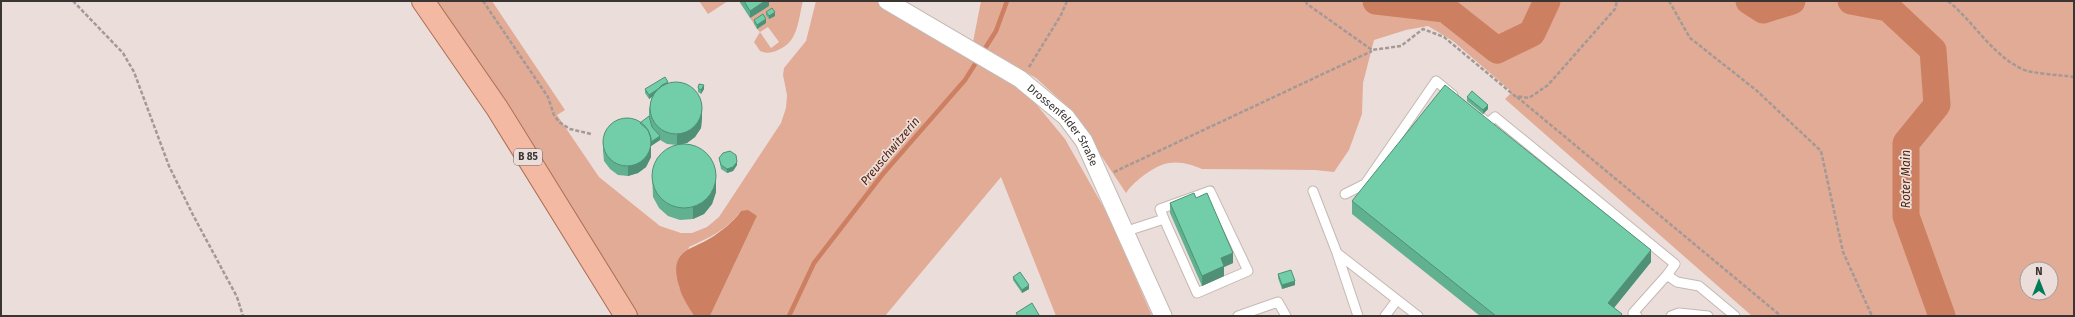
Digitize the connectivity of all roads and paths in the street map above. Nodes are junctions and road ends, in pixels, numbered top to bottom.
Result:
1 (73, 1) edge
2 (423, 1) edge
3 (483, 1) edge
4 (887, 1) edge
5 (1067, 1) edge
6 (1306, 1) edge
7 (1617, 1) edge
8 (1669, 1) edge
9 (1948, 1) edge
10 (1372, 50) junction
11 (1016, 76) junction
12 (2074, 77) edge
13 (1515, 96) junction
14 (1460, 100) edge
15 (1477, 114) edge
16 (591, 134) dead end
17 (1100, 178) junction
18 (1313, 191) dead end
19 (1345, 194) dead end
20 (1164, 219) junction
21 (1124, 232) junction
22 (1337, 253) junction
23 (1667, 275) junction
24 (1397, 300) junction
25 (243, 316) edge
26 (626, 316) edge
27 (1163, 316) edge
28 (1238, 316) edge
29 (1286, 316) edge
30 (1358, 316) edge
31 (1385, 316) edge
32 (1418, 316) edge
33 (1637, 316) edge
34 (1671, 316) edge
35 (1708, 316) edge
36 (1735, 316) edge
37 (1781, 316) edge
38 (1872, 316) edge

1 - 25 path
2 - 26 main road, B 85
3 - 16 path
4 - 11 street, Drossenfelder Straße
5 - 11 path
6 - 10 path
7 - 13 path
8 - 38 path
9 - 12 path
10 - 13 path
10 - 17 path
11 - 17 street, Drossenfelder Straße
13 - 37 path
14 - 19 lane
15 - 23 lane
17 - 21 street, Drossenfelder Straße
18 - 22 lane
20 - 20 lane
20 - 21 lane
21 - 27 street, Drossenfelder Straße
22 - 24 lane
22 - 30 lane
23 - 33 lane
23 - 36 lane
24 - 31 lane
24 - 32 lane
28 - 29 lane
34 - 35 lane

